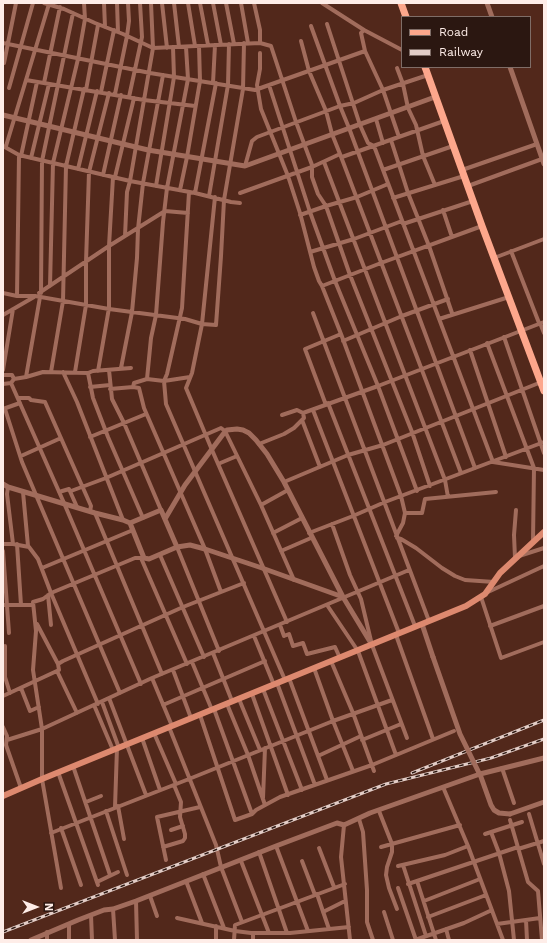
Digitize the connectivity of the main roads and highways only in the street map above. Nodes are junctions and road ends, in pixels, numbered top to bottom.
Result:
1 (401, 3) edge
2 (406, 16) edge
3 (425, 68) edge
4 (542, 382) edge
5 (544, 391) edge
6 (544, 532) edge
7 (4, 794) edge

1 - 2 main road
3 - 4 main road
4 - 5 main road
6 - 7 main road

